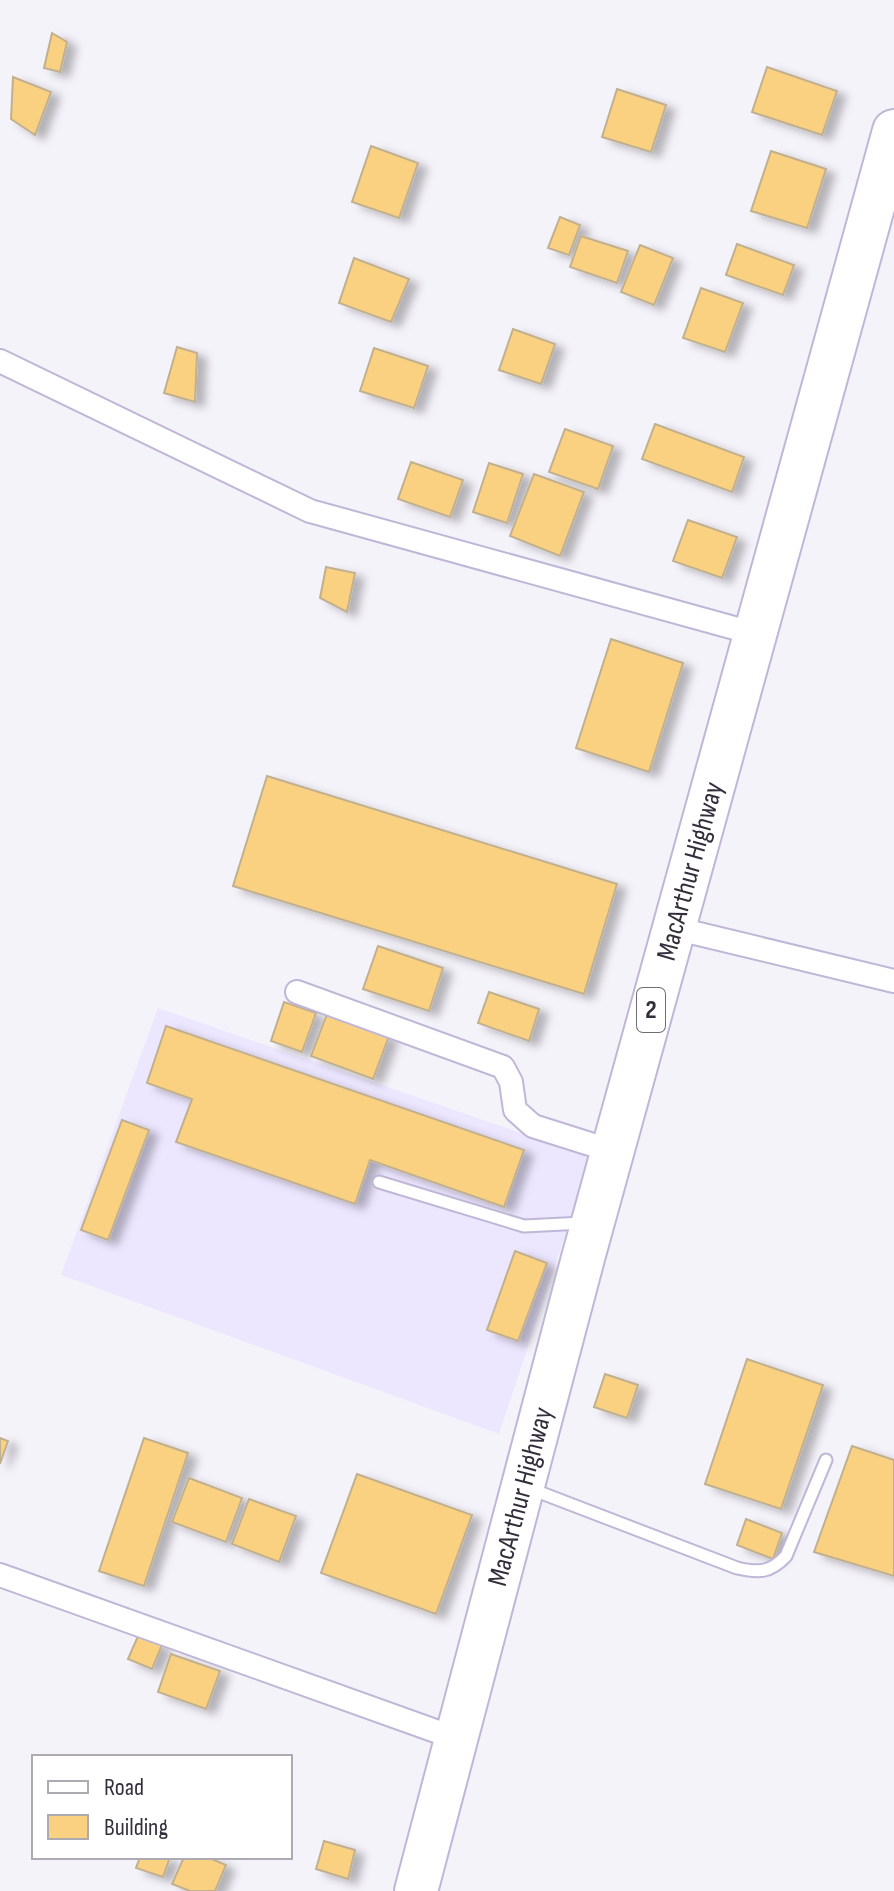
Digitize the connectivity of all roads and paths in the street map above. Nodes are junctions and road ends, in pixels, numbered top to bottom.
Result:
1 (894, 131) edge
2 (0, 361) edge
3 (756, 634) junction
4 (674, 928) junction
5 (894, 981) edge
6 (297, 992) dead end
7 (612, 1151) junction
8 (379, 1182) dead end
9 (592, 1223) junction
10 (826, 1460) dead end
11 (523, 1486) junction
12 (0, 1575) edge
13 (455, 1738) junction
14 (416, 1891) edge

1 - 3 highway, MacArthur Highway / 2
2 - 3 street
3 - 4 highway, MacArthur Highway / 2
4 - 5 street
4 - 7 highway, MacArthur Highway / 2
6 - 7 street
7 - 9 highway, MacArthur Highway / 2
8 - 9 lane
9 - 11 highway, MacArthur Highway / 2
10 - 11 lane
11 - 13 highway, MacArthur Highway / 2
12 - 13 street
13 - 14 highway, MacArthur Highway / 2

